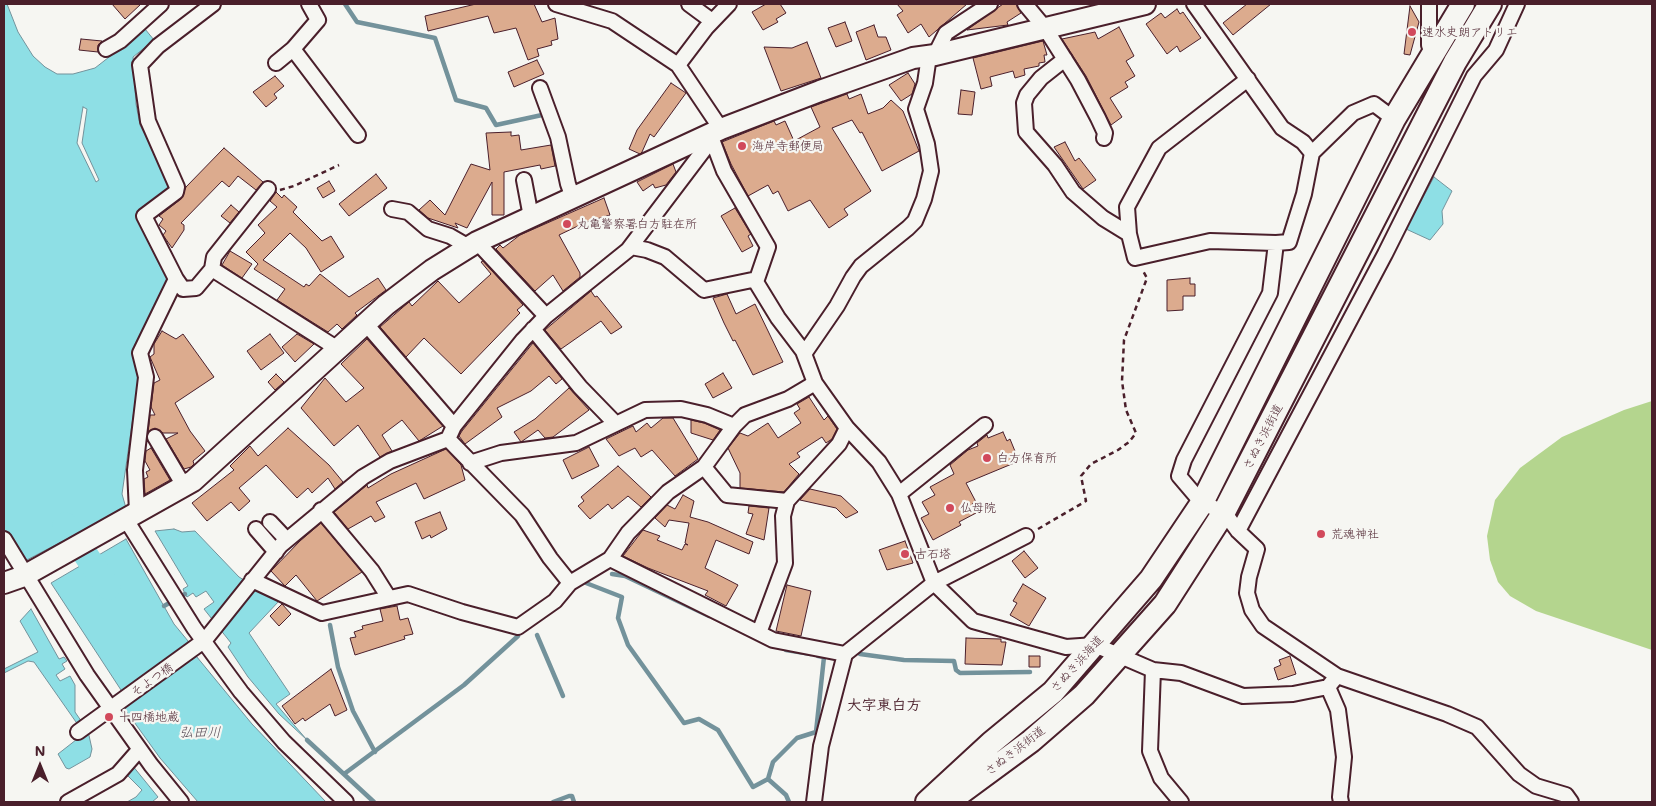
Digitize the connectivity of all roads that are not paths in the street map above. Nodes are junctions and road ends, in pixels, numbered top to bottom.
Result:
1 (161, 4) edge
2 (213, 4) edge
3 (309, 4) edge
4 (556, 4) edge
5 (689, 4) edge
6 (729, 4) edge
7 (990, 4) edge
8 (1025, 4) edge
9 (1145, 4) edge
10 (1194, 4) edge
11 (1429, 4) edge
12 (1463, 4) edge
13 (1490, 4) edge
14 (1517, 4) edge
15 (712, 21) junction
16 (1045, 28) junction
17 (106, 49) dead end
18 (293, 49) junction
19 (932, 56) junction
20 (1433, 56) junction
21 (1065, 59) junction
22 (276, 63) dead end
23 (678, 65) junction
24 (1248, 80) junction
25 (540, 88) dead end
26 (1394, 119) junction
27 (715, 131) junction
28 (358, 134) dead end
29 (1104, 138) dead end
30 (1312, 153) junction
31 (524, 180) dead end
32 (266, 192) road end
33 (573, 198) junction
34 (392, 209) dead end
35 (532, 217) junction
36 (1129, 234) junction
37 (1276, 243) junction
38 (473, 244) junction
39 (631, 247) junction
40 (212, 269) junction
41 (176, 278) junction
42 (757, 279) junction
43 (546, 316) junction
44 (366, 324) junction
45 (533, 329) junction
46 (338, 349) junction
47 (804, 354) junction
48 (815, 383) junction
49 (615, 423) junction
50 (986, 425) dead end
51 (454, 426) junction
52 (734, 426) junction
53 (847, 428) junction
54 (155, 437) dead end
55 (448, 439) junction
56 (470, 463) junction
57 (704, 467) junction
58 (184, 486) junction
59 (899, 494) junction
60 (787, 501) junction
61 (1202, 502) junction
62 (321, 510) junction
63 (1224, 512) junction
64 (131, 515) junction
65 (270, 522) dead end
66 (256, 529) dead end
67 (1238, 530) junction
68 (1026, 536) road end
69 (4, 539) edge
70 (287, 540) junction
71 (276, 552) junction
72 (610, 560) junction
73 (29, 573) junction
74 (252, 580) junction
75 (4, 582) edge
76 (570, 583) junction
77 (934, 584) junction
78 (389, 598) junction
79 (759, 632) junction
80 (205, 640) junction
81 (1095, 645) junction
82 (845, 654) junction
83 (1120, 656) junction
84 (1153, 670) junction
85 (1337, 676) junction
86 (1328, 687) junction
87 (112, 709) junction
88 (78, 732) dead end
89 (139, 750) junction
90 (68, 802) edge
91 (182, 802) edge
92 (346, 802) edge
93 (814, 802) edge
94 (927, 802) edge
95 (948, 802) edge
96 (1180, 802) edge
97 (1341, 802) edge
98 (1571, 802) edge

1 - 17 street
2 - 41 street
3 - 18 street
4 - 23 street
5 - 15 street
6 - 15 street
7 - 19 street
8 - 16 street
9 - 16 street
10 - 24 street
11 - 20 street
12 - 20 main road, さぬき浜街道
13 - 63 main road, さぬき浜街道
14 - 67 street
15 - 23 street
16 - 19 street
16 - 21 street
18 - 22 street
18 - 28 street
19 - 27 street
19 - 47 street
20 - 26 main road, さぬき浜街道
21 - 29 street
21 - 36 street
23 - 27 street
24 - 30 street
24 - 36 street
25 - 33 street
26 - 30 street
26 - 61 main road, さぬき浜街道
27 - 33 street
27 - 39 street
27 - 42 street
30 - 37 street
31 - 35 street
32 - 40 street
33 - 35 street
34 - 38 street
35 - 38 street
36 - 37 street
37 - 61 street
38 - 43 street
38 - 44 street
39 - 42 street
39 - 43 street
40 - 41 street
40 - 46 street
41 - 64 street
42 - 47 street
43 - 45 street
44 - 46 street
44 - 51 street
45 - 49 street
45 - 51 street
46 - 58 street
47 - 48 street
48 - 52 street
48 - 53 street
49 - 52 street
49 - 56 street
50 - 59 street
51 - 55 street
52 - 57 street
53 - 59 street
53 - 60 street
54 - 58 street
55 - 56 street
55 - 62 street, そよつ橋
56 - 76 street
57 - 60 street
57 - 72 street
58 - 64 street
59 - 77 street
60 - 79 street
61 - 63 street
61 - 81 main road, さぬき浜海道
62 - 70 street, そよつ橋
62 - 78 street
63 - 67 street
63 - 83 main road, さぬき浜街道
64 - 73 street
64 - 80 street
65 - 70 street
66 - 71 street
67 - 85 street
68 - 77 street
69 - 73 street
70 - 71 street, そよつ橋
71 - 74 street, そよつ橋
72 - 76 street
72 - 79 street
73 - 75 street
73 - 87 street
74 - 78 street
74 - 80 street, そよつ橋
76 - 78 street
77 - 81 street
77 - 82 street
79 - 82 street
80 - 87 street, そよつ橋
80 - 92 street
81 - 83 street
81 - 94 main road, さぬき浜海道
82 - 93 street
83 - 84 street
83 - 95 main road, さぬき浜街道
84 - 86 street
84 - 96 street
85 - 86 street
85 - 98 street
86 - 97 street
87 - 88 street, そよつ橋
87 - 89 street
89 - 90 street
89 - 91 street

